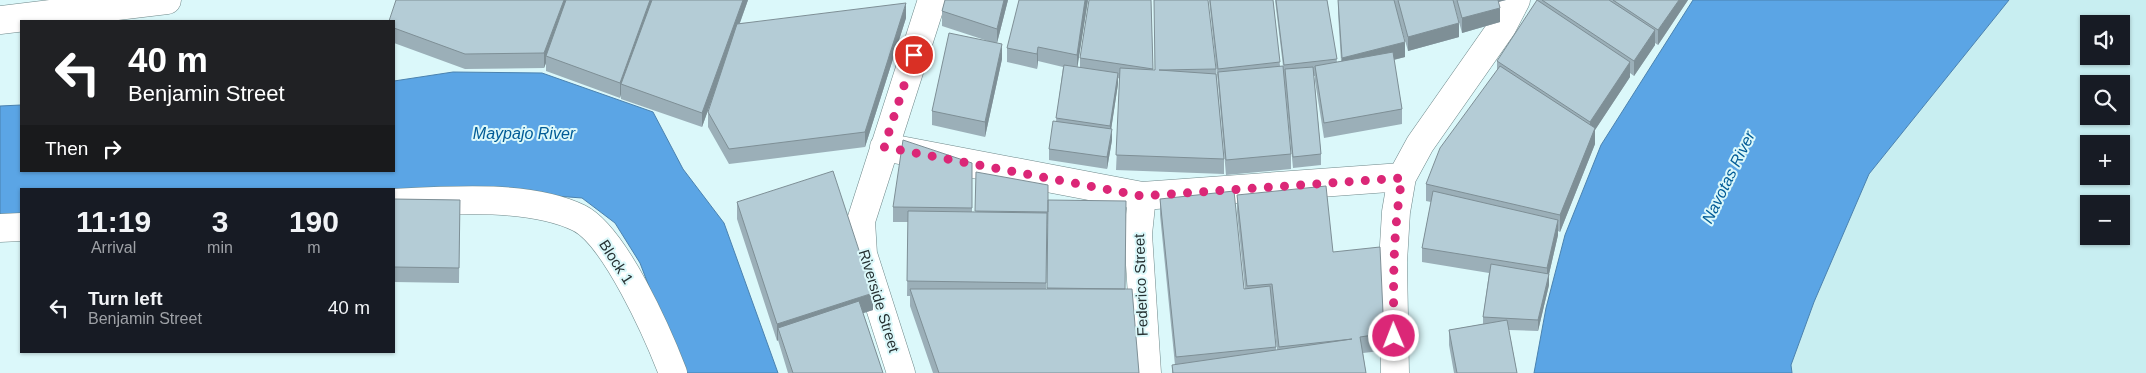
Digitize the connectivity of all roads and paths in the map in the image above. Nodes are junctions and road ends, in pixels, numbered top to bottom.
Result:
1 (167, 0) edge
2 (932, 0) edge
3 (1516, 0) edge
4 (0, 20) edge
5 (884, 147) junction
6 (1402, 178) junction
7 (1142, 196) junction
8 (395, 203) edge
9 (20, 227) edge
10 (0, 228) edge
11 (673, 373) edge
12 (901, 373) edge
13 (1147, 373) edge
14 (1395, 373) edge

1 - 4 street
2 - 5 street, Riverside Street
3 - 6 street
5 - 7 street
5 - 12 street, Riverside Street
6 - 7 street
6 - 14 street
7 - 13 street, Federico Street
8 - 11 street, Block 1
9 - 10 street

